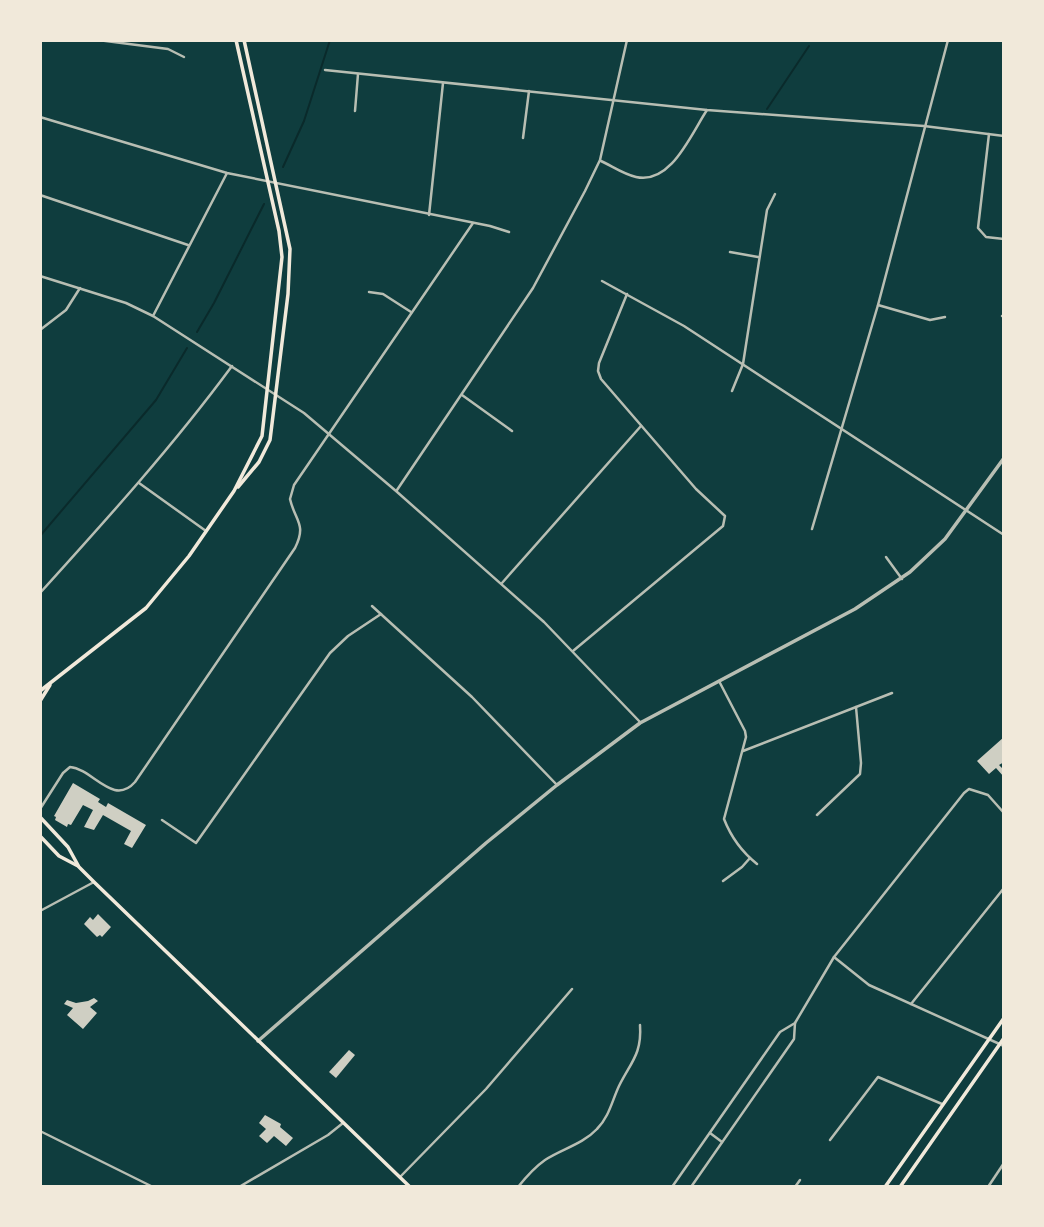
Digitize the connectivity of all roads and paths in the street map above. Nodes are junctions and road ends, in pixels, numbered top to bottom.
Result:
1 (98, 40) edge
2 (236, 40) edge
3 (244, 40) edge
4 (627, 40) edge
5 (948, 40) edge
6 (184, 57) dead end
7 (325, 70) dead end
8 (358, 74) junction
9 (443, 83) junction
10 (529, 91) junction
11 (615, 100) junction
12 (707, 110) junction
13 (355, 111) dead end
14 (40, 117) edge
15 (925, 126) junction
16 (989, 134) junction
17 (1004, 136) edge
18 (523, 138) dead end
19 (600, 160) junction
20 (227, 173) junction
21 (268, 182) junction
22 (277, 184) junction
23 (775, 194) dead end
24 (40, 195) edge
25 (429, 215) junction
26 (473, 223) junction
27 (509, 232) dead end
28 (1004, 239) edge
29 (188, 245) junction
30 (730, 252) dead end
31 (760, 257) junction
32 (40, 276) edge
33 (602, 281) dead end
34 (280, 283) junction
35 (289, 284) junction
36 (80, 288) junction
37 (369, 292) dead end
38 (626, 294) junction
39 (877, 305) junction
40 (411, 312) junction
41 (153, 316) junction
42 (945, 317) dead end
43 (40, 330) edge
44 (743, 365) junction
45 (232, 366) junction
46 (268, 388) junction
47 (732, 391) dead end
48 (276, 394) junction
49 (462, 395) junction
50 (641, 426) junction
51 (843, 429) junction
52 (512, 431) dead end
53 (329, 434) junction
54 (1004, 458) edge
55 (139, 483) junction
56 (234, 491) junction
57 (396, 491) junction
58 (966, 511) junction
59 (812, 530) dead end
60 (206, 531) junction
61 (1004, 535) edge
62 (886, 557) dead end
63 (902, 579) junction
64 (502, 584) junction
65 (40, 593) edge
66 (372, 606) dead end
67 (381, 614) junction
68 (573, 651) junction
69 (719, 681) junction
70 (51, 683) junction
71 (40, 691) edge
72 (892, 693) dead end
73 (40, 701) edge
74 (856, 707) junction
75 (640, 723) junction
76 (743, 751) junction
77 (557, 785) junction
78 (40, 809) edge
79 (1004, 813) edge
80 (817, 815) dead end
81 (40, 817) edge
82 (162, 820) dead end
83 (40, 836) edge
84 (750, 858) junction
85 (757, 864) dead end
86 (79, 867) junction
87 (723, 881) dead end
88 (94, 882) junction
89 (1004, 888) edge
90 (40, 911) edge
91 (834, 957) junction
92 (572, 989) dead end
93 (911, 1004) junction
94 (1004, 1018) edge
95 (795, 1023) junction
96 (640, 1025) dead end
97 (1004, 1038) edge
98 (988, 1039) junction
99 (258, 1041) junction
100 (1001, 1045) edge
101 (942, 1104) junction
102 (343, 1123) junction
103 (40, 1130) edge
104 (710, 1133) junction
105 (830, 1140) dead end
106 (722, 1142) junction
107 (1004, 1163) edge
108 (400, 1177) junction
109 (800, 1180) dead end
110 (151, 1186) edge
111 (239, 1187) edge
112 (410, 1187) edge
113 (518, 1187) edge
114 (672, 1187) edge
115 (691, 1187) edge
116 (795, 1187) edge
117 (885, 1187) edge
118 (900, 1187) edge
119 (988, 1187) edge

1 - 6 street
2 - 21 main road
3 - 22 main road
4 - 11 street
5 - 15 street
7 - 8 street
8 - 9 street
8 - 13 street
9 - 10 street
9 - 25 street
10 - 11 street
10 - 18 street
11 - 12 street
11 - 19 street
12 - 15 street
12 - 19 street
14 - 20 street
15 - 16 street
15 - 39 street
16 - 17 street
16 - 28 street
19 - 49 street
20 - 21 street
20 - 29 street
21 - 22 street
21 - 34 main road
22 - 25 street
22 - 35 main road
23 - 31 street
24 - 29 street
25 - 26 street
26 - 27 street
26 - 40 street
29 - 41 street
30 - 31 street
31 - 44 street
32 - 36 street
33 - 38 street
34 - 35 main road
34 - 46 main road
35 - 48 main road
36 - 41 street
36 - 43 street
37 - 40 street
38 - 44 street
38 - 50 street
39 - 42 street
39 - 51 street
40 - 53 street
41 - 45 street
44 - 47 street
44 - 51 street
45 - 46 street
45 - 55 street
46 - 48 street
46 - 56 main road
48 - 53 street
48 - 56 main road
49 - 52 street
49 - 57 street
50 - 64 street
50 - 68 street
51 - 58 street
51 - 59 street
53 - 57 street
53 - 78 street
54 - 58 street
55 - 60 street
55 - 65 street
56 - 60 main road
57 - 64 street
58 - 61 street
58 - 63 street
60 - 70 main road
62 - 63 street
63 - 69 street
64 - 68 street
66 - 67 street
67 - 77 street
67 - 82 street
68 - 75 street
69 - 75 street
69 - 76 street
70 - 71 main road
70 - 73 main road
72 - 74 street
74 - 76 street
74 - 80 street
75 - 77 street
76 - 84 street
77 - 99 street
79 - 91 street
81 - 86 main road
83 - 86 main road
84 - 85 street
84 - 87 street
86 - 88 main road
88 - 90 street
88 - 99 main road
89 - 93 street
91 - 93 street
91 - 95 street
92 - 108 street
93 - 98 street
94 - 98 main road
95 - 104 street
95 - 106 street
96 - 113 street
97 - 100 main road
98 - 100 street
98 - 101 main road
99 - 102 main road
100 - 118 main road
101 - 105 street
101 - 117 main road
102 - 108 main road
102 - 111 street
103 - 110 street
104 - 106 street
104 - 114 street
106 - 115 street
107 - 119 street
108 - 112 main road
109 - 116 street

